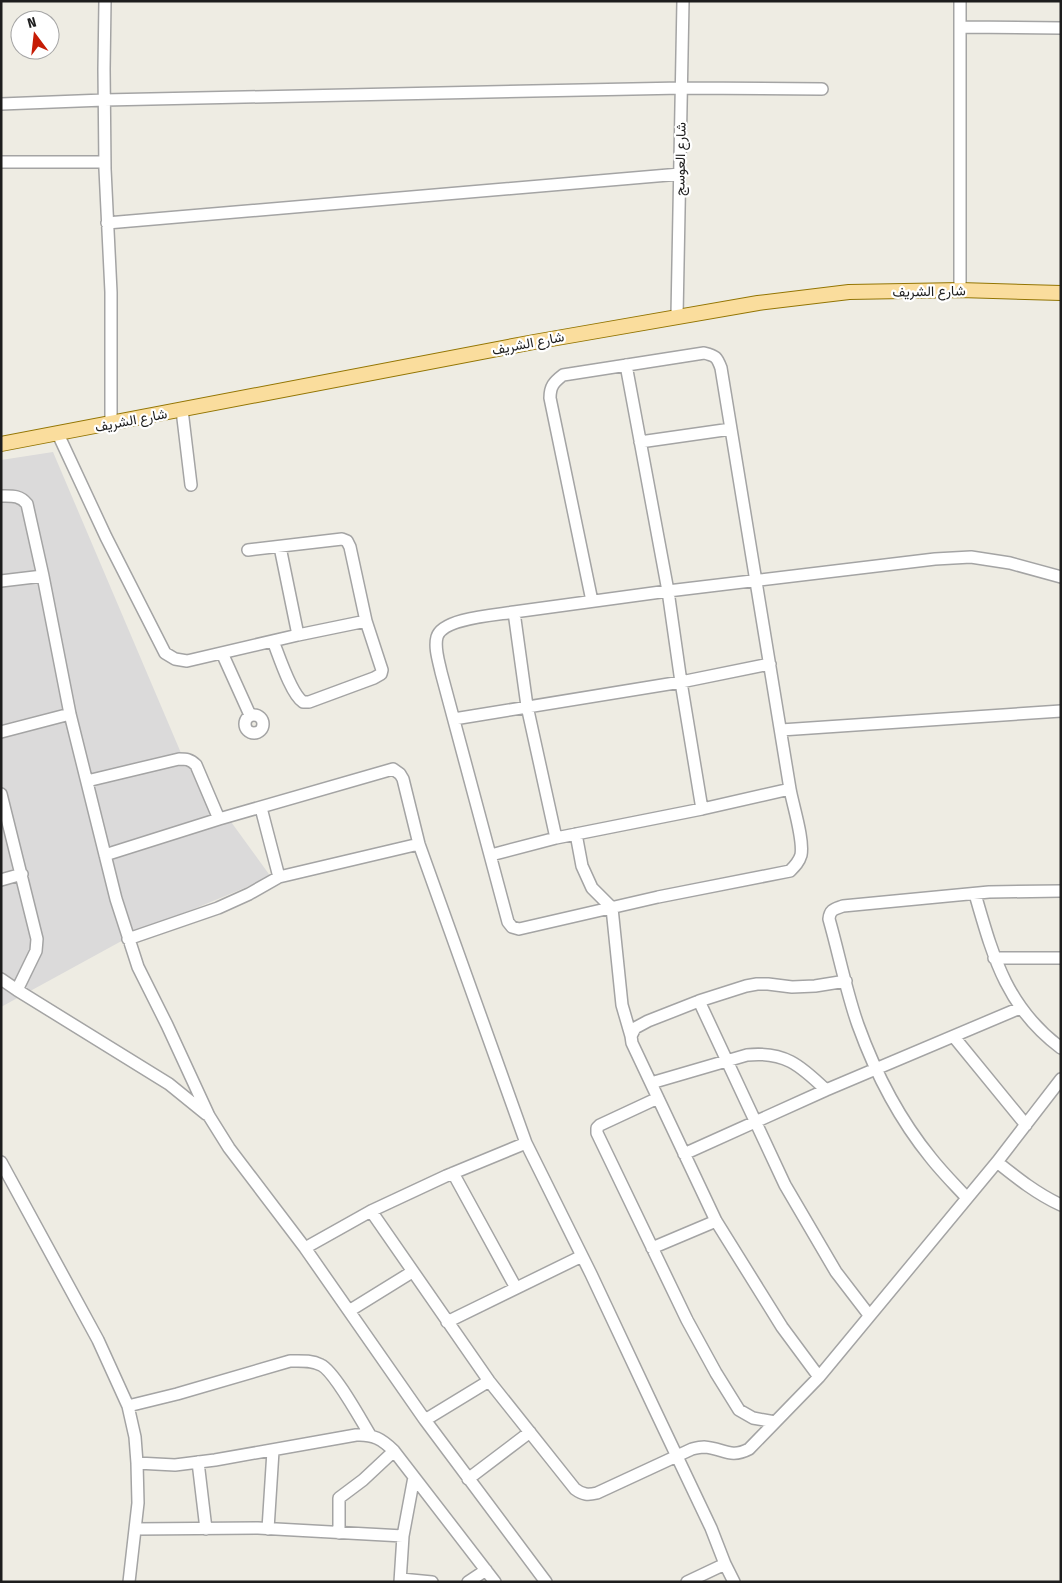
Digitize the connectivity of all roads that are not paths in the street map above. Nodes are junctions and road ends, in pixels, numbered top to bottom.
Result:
1 (105, 1) edge
2 (682, 1) edge
3 (960, 1) edge
4 (961, 28) junction
5 (1061, 28) edge
6 (682, 88) junction
7 (822, 89) dead end
8 (104, 100) junction
9 (1, 104) edge
10 (1, 162) edge
11 (105, 162) junction
12 (680, 174) junction
13 (108, 223) junction
14 (960, 290) junction
15 (1061, 293) edge
16 (677, 316) junction
17 (626, 365) junction
18 (182, 410) junction
19 (111, 424) junction
20 (731, 429) junction
21 (58, 434) junction
22 (640, 442) junction
23 (1, 444) edge
24 (191, 485) dead end
25 (1, 496) edge
26 (280, 547) junction
27 (248, 550) dead end
28 (43, 576) junction
29 (1061, 576) edge
30 (1, 581) edge
31 (756, 581) junction
32 (668, 591) junction
33 (592, 602) junction
34 (514, 612) junction
35 (366, 621) junction
36 (298, 635) junction
37 (273, 641) junction
38 (222, 654) junction
39 (770, 664) junction
40 (681, 682) junction
41 (527, 706) junction
42 (1061, 711) edge
43 (70, 714) junction
44 (250, 715) dead end
45 (454, 719) junction
46 (780, 730) junction
47 (1, 732) edge
48 (87, 781) junction
49 (790, 789) junction
50 (1, 794) edge
51 (261, 808) junction
52 (702, 810) junction
53 (219, 819) junction
54 (576, 834) junction
55 (556, 838) junction
56 (419, 844) junction
57 (105, 855) junction
58 (491, 855) junction
59 (22, 874) junction
60 (279, 877) junction
61 (1, 880) edge
62 (1061, 891) edge
63 (975, 894) junction
64 (612, 908) junction
65 (128, 939) junction
66 (994, 958) junction
67 (1061, 958) edge
68 (1, 979) edge
69 (846, 981) junction
70 (16, 990) junction
71 (699, 1001) junction
72 (1020, 1008) junction
73 (631, 1036) junction
74 (954, 1036) junction
75 (1061, 1048) edge
76 (726, 1061) junction
77 (877, 1069) junction
78 (1061, 1079) edge
79 (651, 1083) junction
80 (826, 1090) junction
81 (658, 1098) junction
82 (208, 1116) junction
83 (754, 1122) junction
84 (1026, 1125) junction
85 (526, 1143) junction
86 (684, 1154) junction
87 (1, 1162) edge
88 (997, 1162) junction
89 (454, 1173) junction
90 (966, 1198) junction
91 (1061, 1205) edge
92 (371, 1211) junction
93 (716, 1221) junction
94 (305, 1248) junction
95 (652, 1248) junction
96 (582, 1256) junction
97 (412, 1272) junction
98 (516, 1288) junction
99 (349, 1311) junction
100 (869, 1315) junction
101 (447, 1322) junction
102 (819, 1377) junction
103 (489, 1381) junction
104 (128, 1406) junction
105 (425, 1420) junction
106 (775, 1422) junction
107 (530, 1432) junction
108 (370, 1435) junction
109 (273, 1450) junction
110 (394, 1450) junction
111 (676, 1455) junction
112 (198, 1462) junction
113 (137, 1463) junction
114 (414, 1478) junction
115 (468, 1479) junction
116 (136, 1529) junction
117 (206, 1529) junction
118 (268, 1529) junction
119 (339, 1533) junction
120 (403, 1536) junction
121 (725, 1564) junction
122 (486, 1570) junction
123 (401, 1580) edge
124 (129, 1582) edge
125 (432, 1582) edge
126 (468, 1582) edge
127 (495, 1582) edge
128 (546, 1582) edge
129 (687, 1582) edge
130 (734, 1582) edge

1 - 8 street
2 - 6 street, شارع العوسج
3 - 4 street
4 - 5 street
4 - 14 street
6 - 7 street
6 - 8 street
6 - 12 street, شارع العوسج
8 - 9 street
8 - 11 street
10 - 11 street
11 - 13 street
12 - 13 street
12 - 16 street, شارع العوسج
13 - 19 street
14 - 15 main road, شارع الشريف
14 - 16 main road, شارع الشريف
16 - 18 main road, شارع الشريف
17 - 20 street
17 - 22 street
17 - 33 street
18 - 19 main road, شارع الشريف
18 - 24 street
19 - 21 main road, شارع الشريف
20 - 22 street
20 - 31 street
21 - 23 main road, شارع الشريف
21 - 38 street
22 - 32 street
25 - 28 street
26 - 27 street
26 - 35 street
26 - 36 street
28 - 30 street
28 - 43 street
29 - 31 street
31 - 32 street
31 - 39 street
32 - 33 street
32 - 40 street
33 - 34 street
34 - 41 street
34 - 45 street
35 - 36 street
35 - 37 street
36 - 37 street
37 - 38 street
38 - 44 street
39 - 40 street
39 - 46 street
40 - 41 street
40 - 52 street
41 - 45 street
41 - 55 street
42 - 46 street
43 - 47 street
43 - 48 street
45 - 58 street
46 - 49 street
48 - 53 street
48 - 57 street
49 - 52 street
49 - 64 street
50 - 59 street
51 - 53 street
51 - 56 street
51 - 60 street
52 - 54 street
53 - 57 street
54 - 55 street
54 - 64 street
55 - 58 street
56 - 60 street
56 - 85 street
57 - 65 street
58 - 64 street
59 - 61 street
59 - 70 street
60 - 65 street
62 - 63 street
63 - 66 street
63 - 69 street
64 - 73 street
65 - 82 street
66 - 67 street
66 - 72 street
68 - 70 street
69 - 71 street
69 - 77 street
70 - 82 street
71 - 73 street
71 - 76 street
72 - 74 street
72 - 75 street
73 - 79 street
74 - 77 street
74 - 84 street
76 - 79 street
76 - 80 street
76 - 83 street
77 - 80 street
77 - 90 street
78 - 84 street
79 - 81 street
80 - 83 street
81 - 86 street
81 - 95 street
82 - 94 street
83 - 86 street
83 - 100 street
84 - 88 street
85 - 89 street
85 - 96 street
86 - 93 street
87 - 104 street
88 - 90 street
88 - 91 street
89 - 92 street
89 - 98 street
90 - 100 street
92 - 94 street
92 - 97 street
93 - 95 street
93 - 102 street
94 - 99 street
95 - 106 street
96 - 98 street
96 - 111 street
97 - 99 street
97 - 101 street
98 - 101 street
99 - 105 street
100 - 102 street
101 - 103 street
102 - 106 street
103 - 105 street
103 - 107 street
104 - 108 street
104 - 113 street
105 - 115 street
106 - 111 street
107 - 111 street
107 - 115 street
108 - 109 street
108 - 110 street
109 - 112 street
109 - 118 street
110 - 114 street
110 - 119 street
111 - 121 street
112 - 113 street
112 - 117 street
113 - 116 street
114 - 120 street
114 - 122 street
115 - 128 street
116 - 117 street
116 - 124 street
117 - 118 street
118 - 119 street
119 - 120 street
120 - 123 street
121 - 129 street
121 - 130 street
122 - 126 street
122 - 127 street
123 - 125 street

